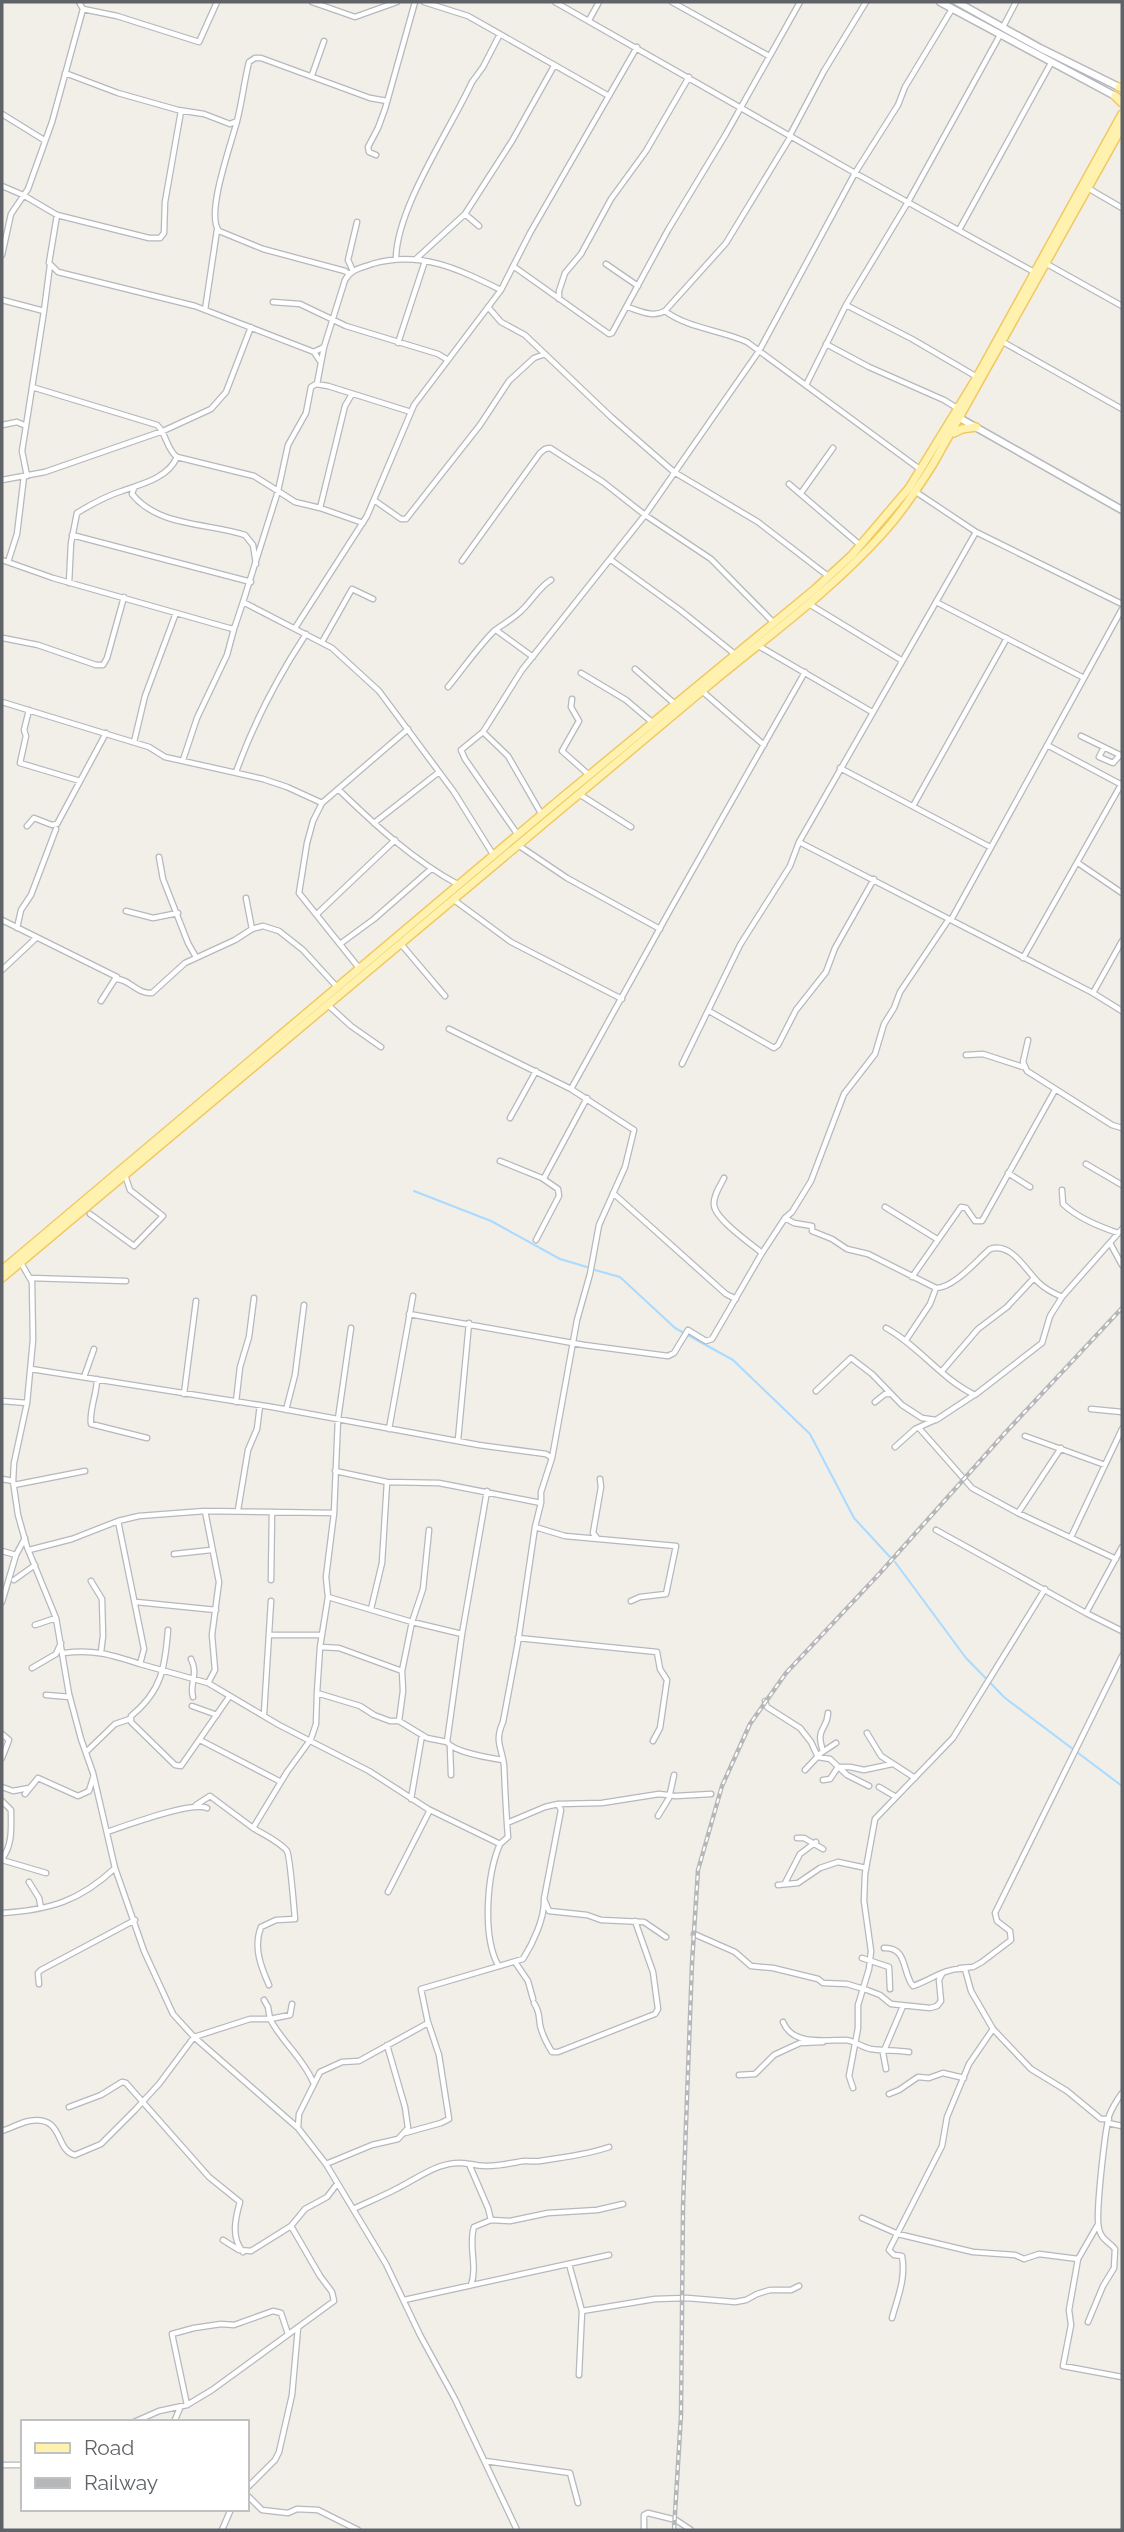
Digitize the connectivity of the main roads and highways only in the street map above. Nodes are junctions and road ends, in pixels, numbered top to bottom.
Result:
1 (1122, 114) edge
2 (1122, 127) edge
3 (1086, 187) junction
4 (958, 414) junction
5 (976, 427) road end
6 (950, 435) junction
7 (496, 859) junction
8 (2, 1270) edge
9 (2, 1278) edge

1 - 3 main road
2 - 3 main road
3 - 4 main road
3 - 4 main road
4 - 6 main road
4 - 7 main road
5 - 6 main road
6 - 7 main road
7 - 8 main road
7 - 9 main road

